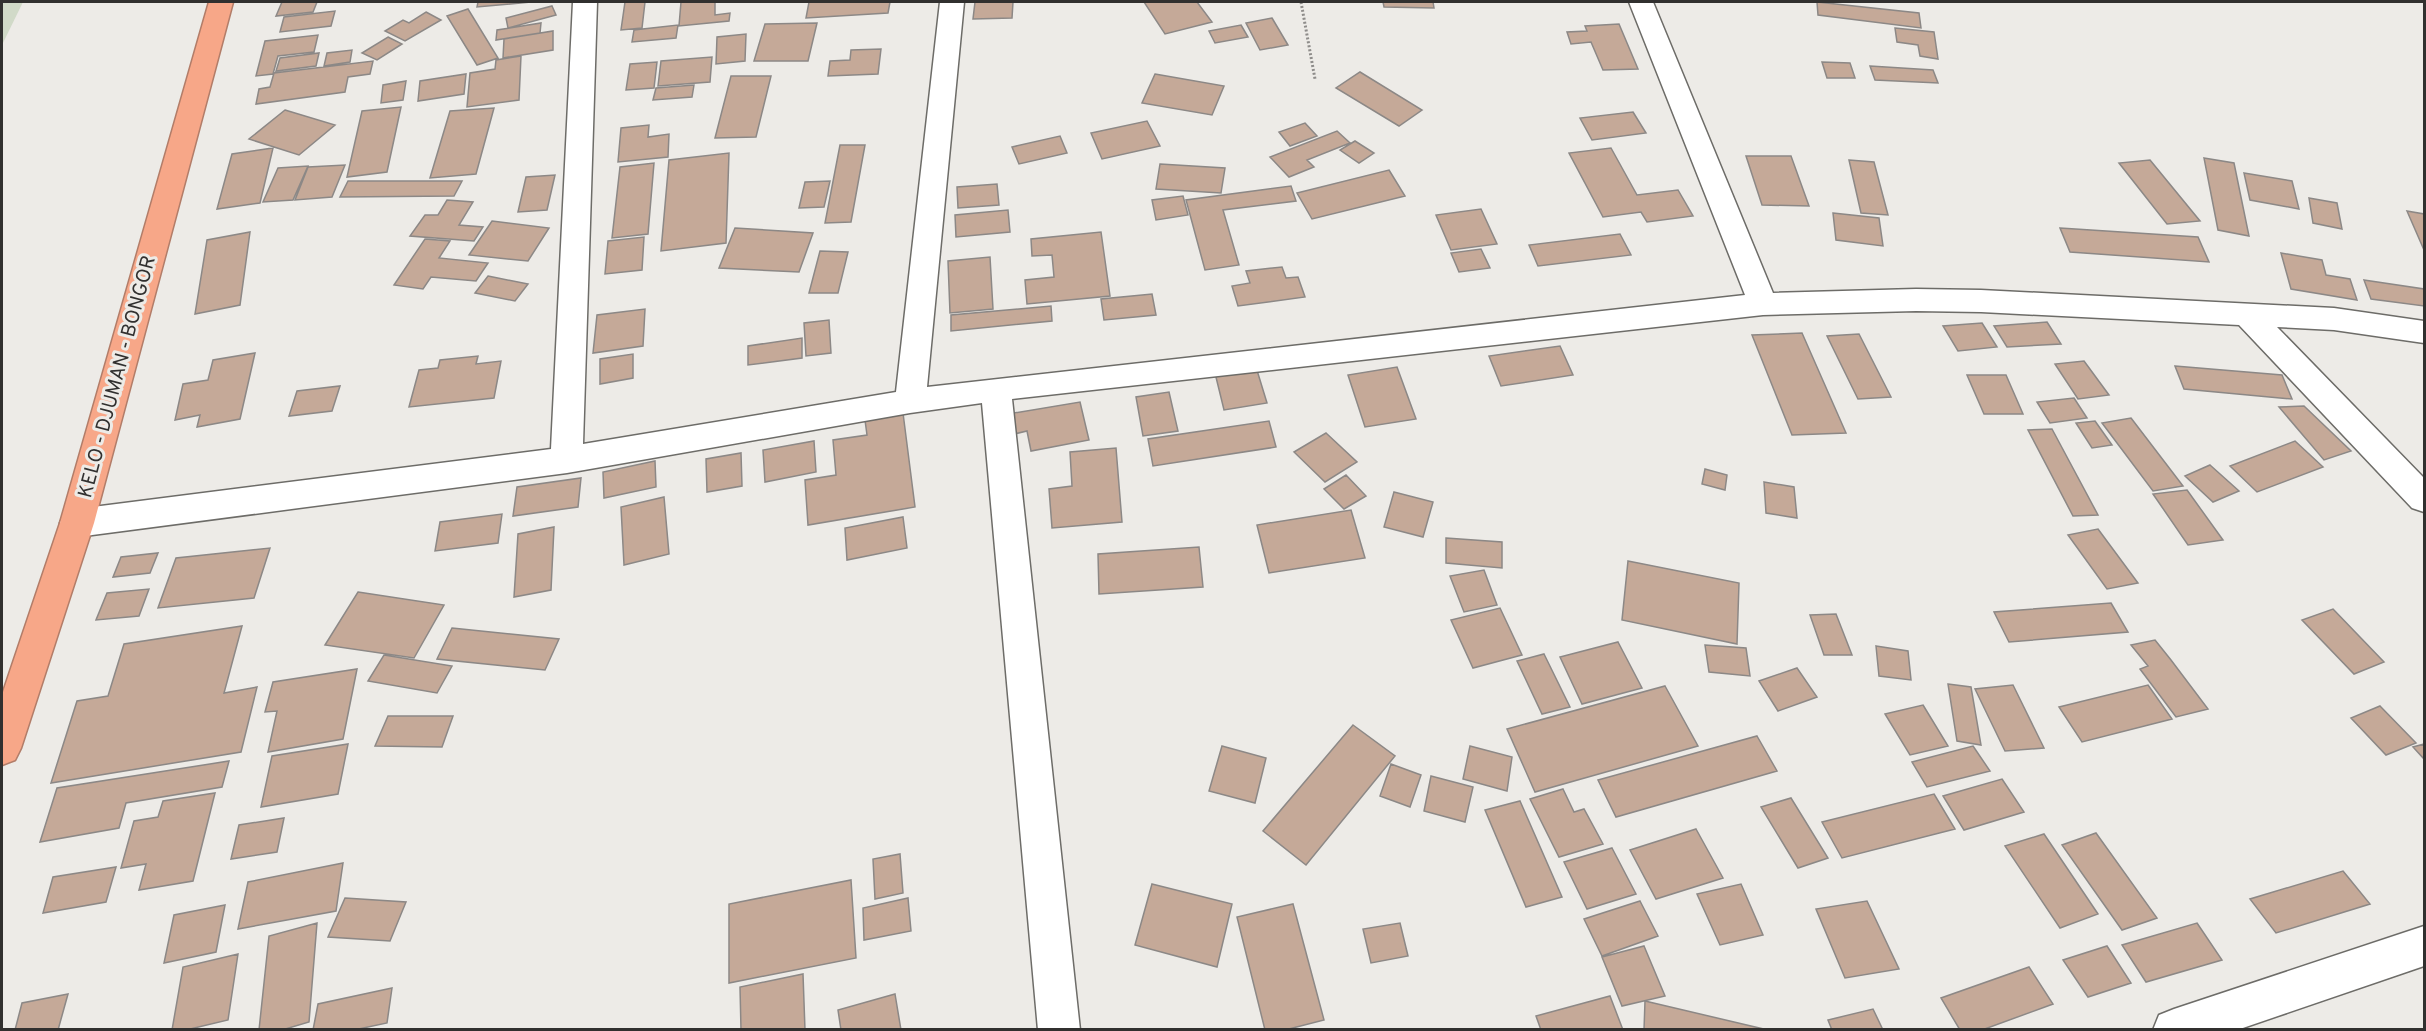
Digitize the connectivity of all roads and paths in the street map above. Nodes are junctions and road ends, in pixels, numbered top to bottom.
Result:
1 (221, 2) edge
2 (585, 2) edge
3 (952, 2) edge
4 (1300, 2) edge
5 (1641, 2) edge
6 (1315, 79) dead end
7 (1762, 304) junction
8 (2246, 314) junction
9 (2424, 332) edge
10 (996, 389) junction
11 (910, 401) junction
12 (567, 460) junction
13 (2424, 499) edge
14 (77, 523) junction
15 (2, 748) edge
16 (2424, 946) edge
17 (1059, 1029) edge
18 (2174, 1029) edge

1 - 14 highway, KELO - DJUMAN - BONGOR
2 - 12 street
3 - 11 street
4 - 6 path
5 - 7 street
7 - 8 street
7 - 10 street
8 - 9 street
8 - 13 street
10 - 11 street
10 - 17 street
11 - 12 street
12 - 14 street
14 - 15 highway, KELO - DJUMAN - BONGOR
16 - 18 street

